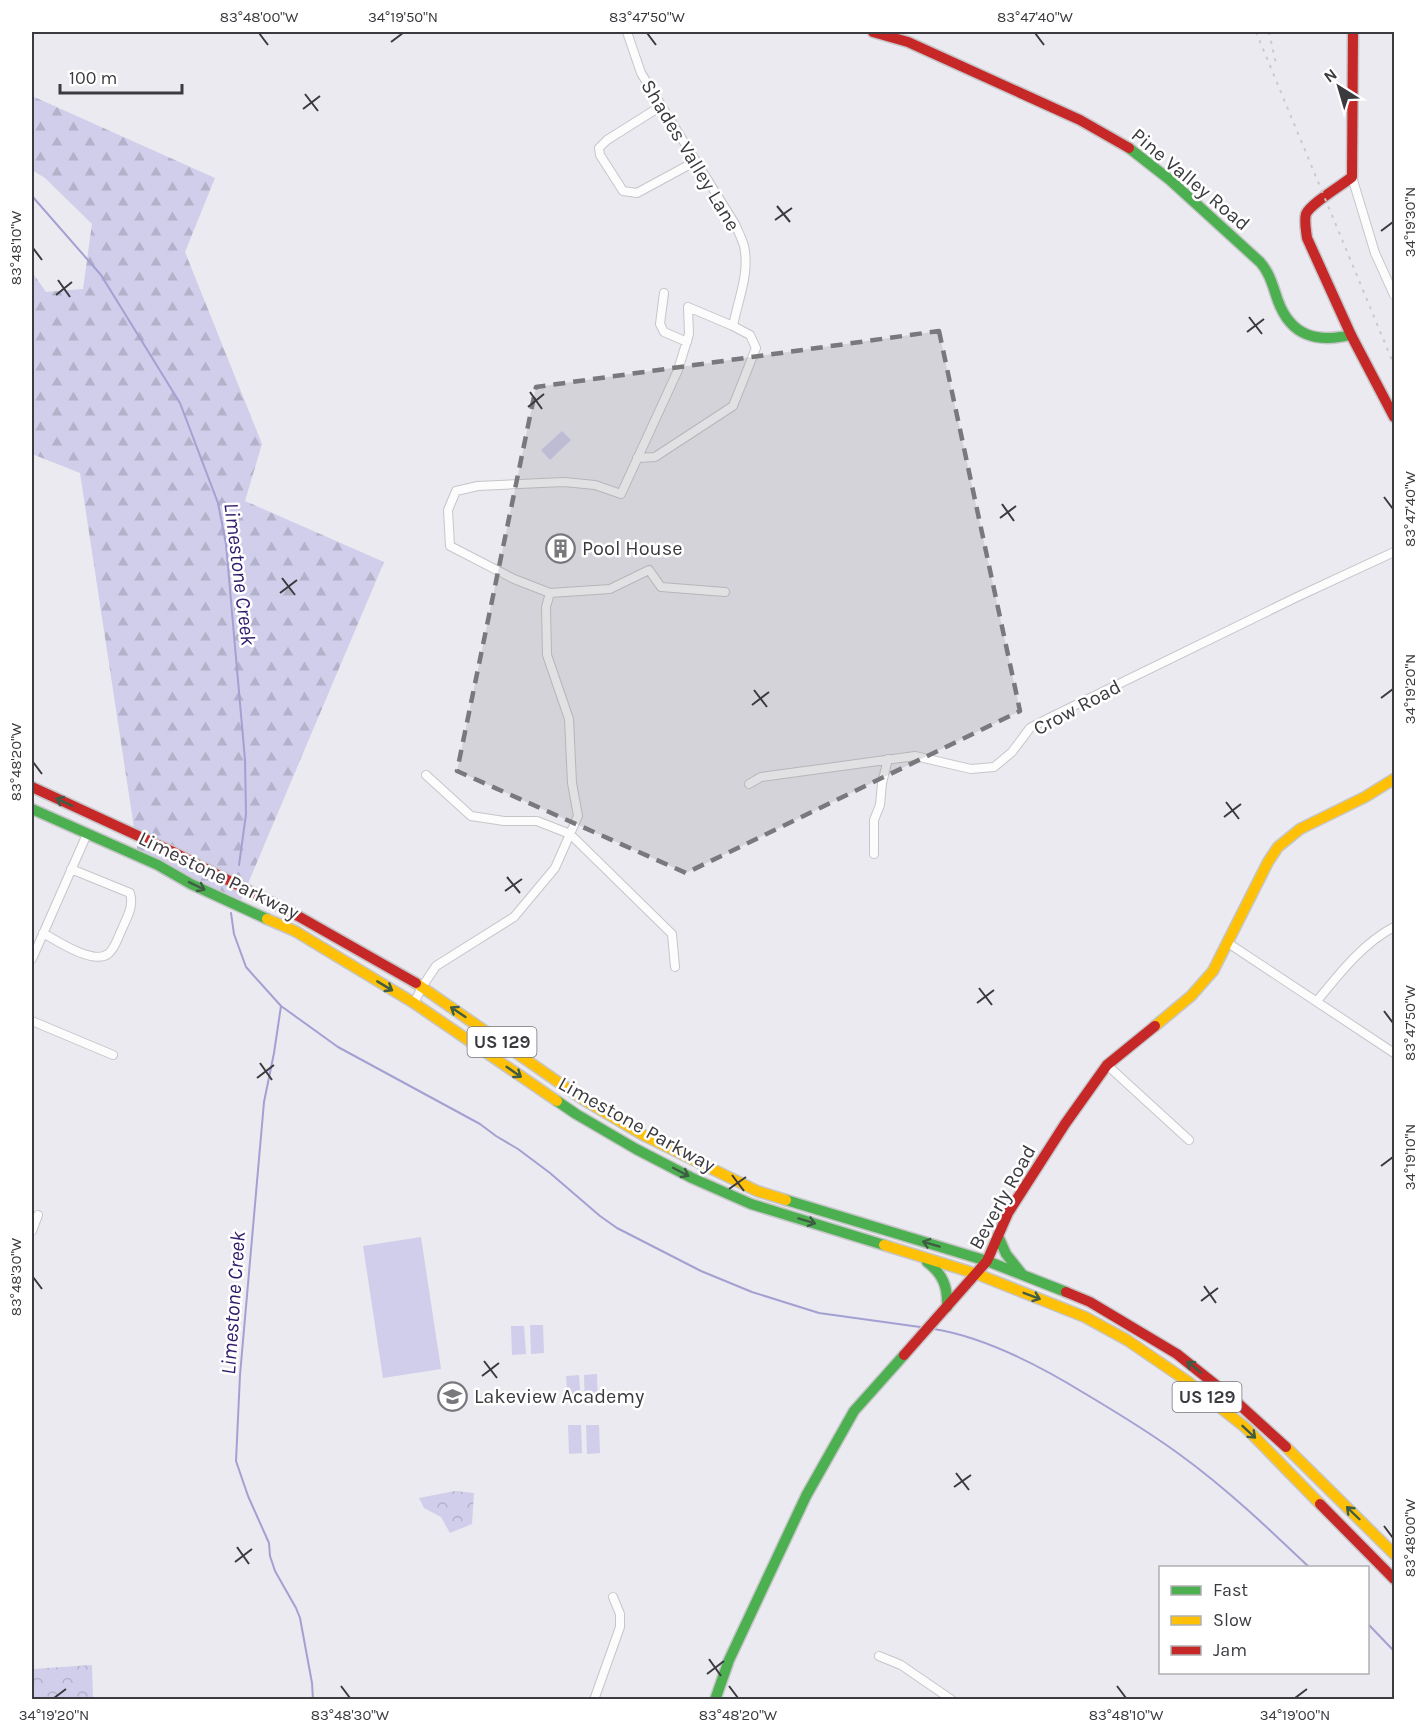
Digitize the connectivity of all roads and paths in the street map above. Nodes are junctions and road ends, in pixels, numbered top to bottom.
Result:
1 (627, 32) edge
2 (873, 32) edge
3 (1353, 32) edge
4 (661, 106) junction
5 (696, 161) junction
6 (1352, 177) junction
7 (664, 292) dead end
8 (1395, 295) edge
9 (733, 326) junction
10 (1351, 335) junction
11 (687, 342) junction
12 (1395, 417) edge
13 (637, 458) junction
14 (1395, 552) edge
15 (725, 592) dead end
16 (550, 593) junction
17 (888, 759) junction
18 (426, 775) dead end
19 (1395, 779) edge
20 (749, 784) dead end
21 (32, 787) edge
22 (32, 809) edge
23 (96, 816) junction
24 (87, 834) junction
25 (570, 834) junction
26 (874, 854) dead end
27 (71, 869) junction
28 (1395, 927) edge
29 (43, 933) junction
30 (1228, 943) junction
31 (32, 959) edge
32 (675, 967) dead end
33 (422, 987) junction
34 (1317, 1001) junction
35 (414, 1003) junction
36 (32, 1022) edge
37 (1395, 1053) edge
38 (113, 1055) dead end
39 (1107, 1065) junction
40 (1189, 1140) dead end
41 (38, 1215) dead end
42 (32, 1231) edge
43 (998, 1236) junction
44 (919, 1256) junction
45 (987, 1261) junction
46 (977, 1274) junction
47 (1022, 1275) junction
48 (947, 1307) junction
49 (1395, 1554) edge
50 (1395, 1579) edge
51 (613, 1597) dead end
52 (879, 1656) dead end
53 (594, 1700) edge
54 (715, 1700) edge
55 (952, 1700) edge

1 - 4 street, Shades Valley Lane
2 - 10 main road, Pine Valley Road
3 - 6 main road
4 - 5 street, Shades Valley Lane
4 - 5 street
5 - 9 street, Shades Valley Lane
6 - 8 street
6 - 10 main road
7 - 11 street
9 - 11 street
9 - 13 street
10 - 12 main road
11 - 13 street
13 - 16 street
14 - 17 street, Crow Road
15 - 16 street
16 - 25 street
17 - 20 street, Crow Road
17 - 26 street
18 - 25 street
19 - 30 main road, Beverly Road
23 -> 21 main road, Limestone Parkway / US 129
22 - 24 main road, Limestone Parkway / US 129
23 - 24 main road
23 - 33 main road, Limestone Parkway / US 129
24 - 27 street
24 -> 35 main road, Limestone Parkway / US 129
25 - 32 street
25 - 33 street
27 - 29 street
27 - 29 street
28 - 34 street
29 - 31 street
30 - 34 street
30 - 39 main road, Beverly Road
33 - 35 street
45 -> 33 main road, Limestone Parkway / US 129
34 - 37 street
35 -> 44 main road, Limestone Parkway / US 129
36 - 38 street
39 - 40 street
39 - 43 main road, Beverly Road
41 - 42 street
43 - 45 main road, Beverly Road
43 - 47 main road
44 - 46 main road, Limestone Parkway / US 129
44 - 48 main road
45 - 46 main road, Beverly Road
45 - 47 main road, Limestone Parkway / US 129
46 - 48 main road, Beverly Road
46 -> 50 main road, Limestone Parkway / US 129
49 -> 47 main road, Limestone Parkway / US 129
48 - 54 main road, Beverly Road
51 - 53 street
52 - 55 street

